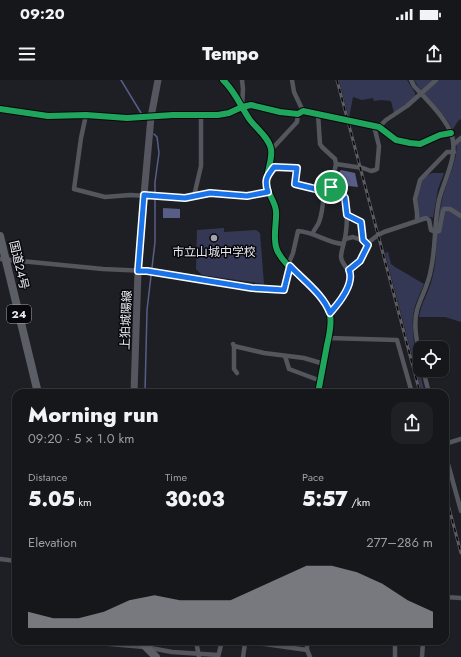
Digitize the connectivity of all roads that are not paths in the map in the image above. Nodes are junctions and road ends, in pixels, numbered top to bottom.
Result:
1 (158, 80) edge
2 (223, 80) edge
3 (242, 80) edge
4 (292, 80) edge
5 (411, 80) edge
6 (436, 80) edge
7 (421, 94) junction
8 (242, 106) junction
9 (0, 109) edge
10 (303, 111) junction
11 (298, 114) junction
12 (318, 114) junction
13 (202, 115) junction
14 (86, 116) junction
15 (151, 117) junction
16 (377, 127) junction
17 (451, 132) junction
18 (461, 138) edge
19 (454, 144) junction
20 (271, 150) junction
21 (454, 152) junction
22 (336, 164) junction
23 (268, 173) junction
24 (331, 187) junction
25 (324, 191) junction
26 (268, 192) junction
27 (144, 195) junction
28 (194, 196) junction
29 (347, 215) junction
30 (461, 216) edge
31 (416, 221) junction
32 (435, 232) junction
33 (313, 233) junction
34 (0, 236) edge
35 (363, 240) junction
36 (344, 242) junction
37 (368, 245) junction
38 (3, 259) edge
39 (289, 265) junction
40 (349, 270) junction
41 (138, 271) junction
42 (330, 313) junction
43 (328, 338) junction
44 (417, 341) edge
45 (285, 356) junction
46 (324, 364) junction
47 (237, 373) dead end
48 (425, 377) edge
49 (321, 381) junction
50 (37, 389) edge
51 (134, 389) edge
52 (319, 389) edge
53 (411, 389) edge
54 (428, 389) edge
55 (461, 439) edge
56 (449, 443) edge
57 (449, 468) edge
58 (461, 511) edge
59 (0, 559) edge
60 (12, 560) edge
61 (449, 597) edge
62 (461, 598) edge
63 (144, 645) edge
64 (147, 645) edge
65 (197, 645) edge
66 (221, 645) edge
67 (245, 645) edge
68 (263, 645) edge
69 (307, 645) edge
70 (395, 645) edge
71 (423, 645) edge
72 (307, 650) junction
73 (198, 655) edge
74 (218, 656) edge
75 (156, 657) edge
76 (243, 657) edge
77 (309, 657) edge
78 (396, 657) edge
79 (422, 657) edge

1 - 15 main road, 上狛城陽線
2 - 8 street
3 - 8 street
4 - 10 street
5 - 7 street
6 - 7 street
7 - 16 street
7 - 17 street
8 - 11 street
8 - 13 street
8 - 20 street
9 - 14 street
10 - 11 street
10 - 12 street
11 - 20 street
12 - 16 street
12 - 22 street
13 - 15 street
13 - 28 street
14 - 15 street
14 - 27 street
15 - 27 main road, 上狛城陽線
16 - 17 street
16 - 22 street
17 - 19 street
18 - 19 street
19 - 21 street
20 - 23 street
21 - 31 street
21 - 32 street
22 - 24 street
23 - 25 street
23 - 26 street
24 - 25 street
24 - 29 street
25 - 33 street
26 - 28 street
26 - 39 street
27 - 28 street
27 - 41 main road, 上狛城陽線
29 - 35 street
29 - 36 street
30 - 32 street
31 - 32 street
31 - 37 street
32 - 44 street
33 - 36 street
33 - 39 street
34 - 38 highway, 国道24号 / 24
35 - 36 street
35 - 37 street
36 - 40 street
37 - 40 street
38 - 41 street
38 - 50 highway, 国道24号 / 24
39 - 41 street
39 - 42 street
40 - 42 street
41 - 51 main road, 上狛城陽線
42 - 43 street
43 - 46 street
43 - 53 street
45 - 46 street
45 - 47 street
45 - 49 street
46 - 49 street
48 - 54 street
49 - 52 street
55 - 56 street
57 - 58 street
59 - 60 street
61 - 62 street
63 - 75 highway
64 - 73 street
65 - 73 street
66 - 74 street
67 - 76 street
68 - 72 street
69 - 72 street
70 - 78 street
71 - 79 street
72 - 77 street
73 - 74 street

